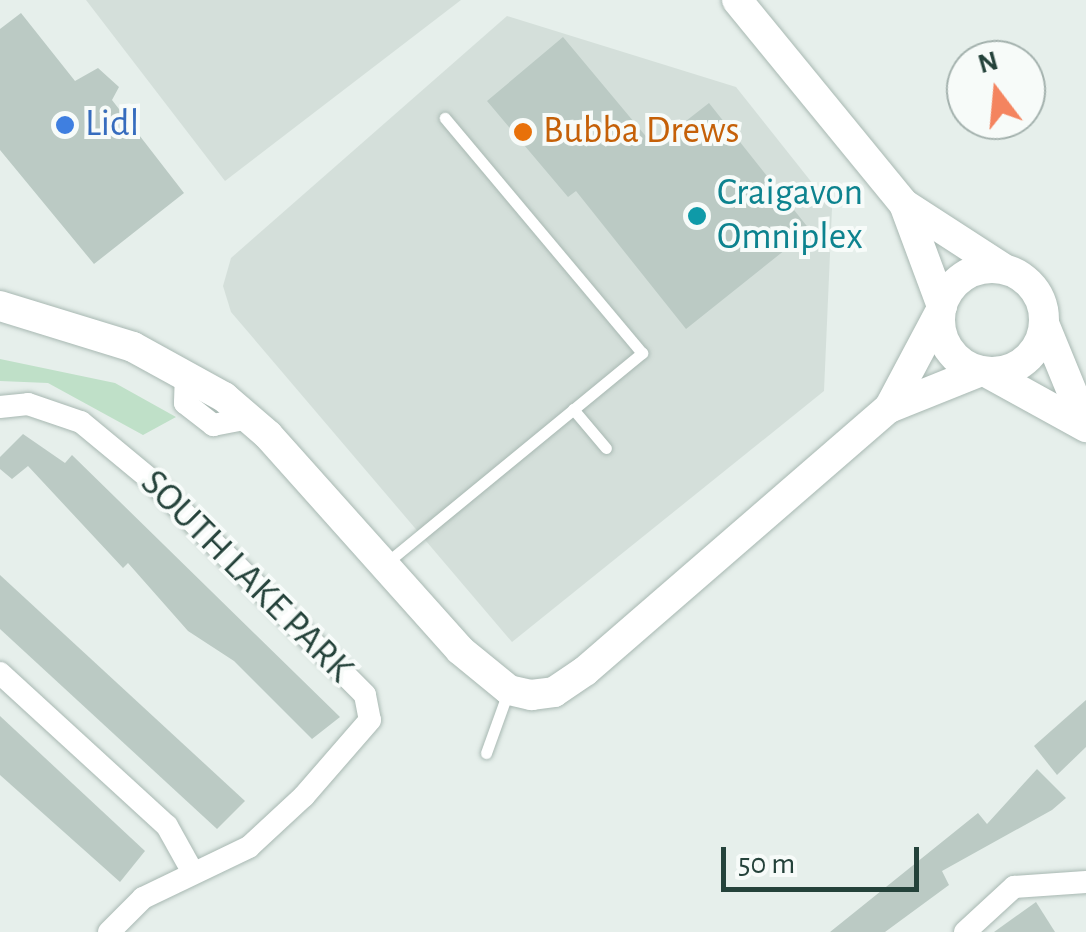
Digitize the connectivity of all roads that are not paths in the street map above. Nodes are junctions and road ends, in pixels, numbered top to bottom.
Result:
1 (745, 10) edge
2 (445, 118) dead end
3 (904, 204) junction
4 (1001, 267) junction
5 (0, 306) edge
6 (941, 310) junction
7 (1045, 326) junction
8 (985, 372) junction
9 (0, 407) edge
10 (574, 408) junction
11 (888, 408) junction
12 (1086, 427) edge
13 (606, 448) dead end
14 (385, 564) junction
15 (0, 673) edge
16 (509, 690) junction
17 (486, 754) dead end
18 (192, 871) junction
19 (1086, 882) edge
20 (109, 932) edge
21 (964, 932) edge

1 - 3 street
2 - 10 lane
3 - 4 street
3 - 6 street
4 - 6 street
4 - 7 street
5 - 14 street
6 - 8 street
6 - 11 street
7 - 8 street
7 - 12 street
8 - 11 street
8 - 12 street
9 - 18 street, SOUTH LAKE PARK
10 - 13 lane
10 - 14 lane
11 - 16 street
14 - 16 street
15 - 18 street
16 - 17 lane
18 - 20 street, SOUTH LAKE PARK
19 - 21 street

